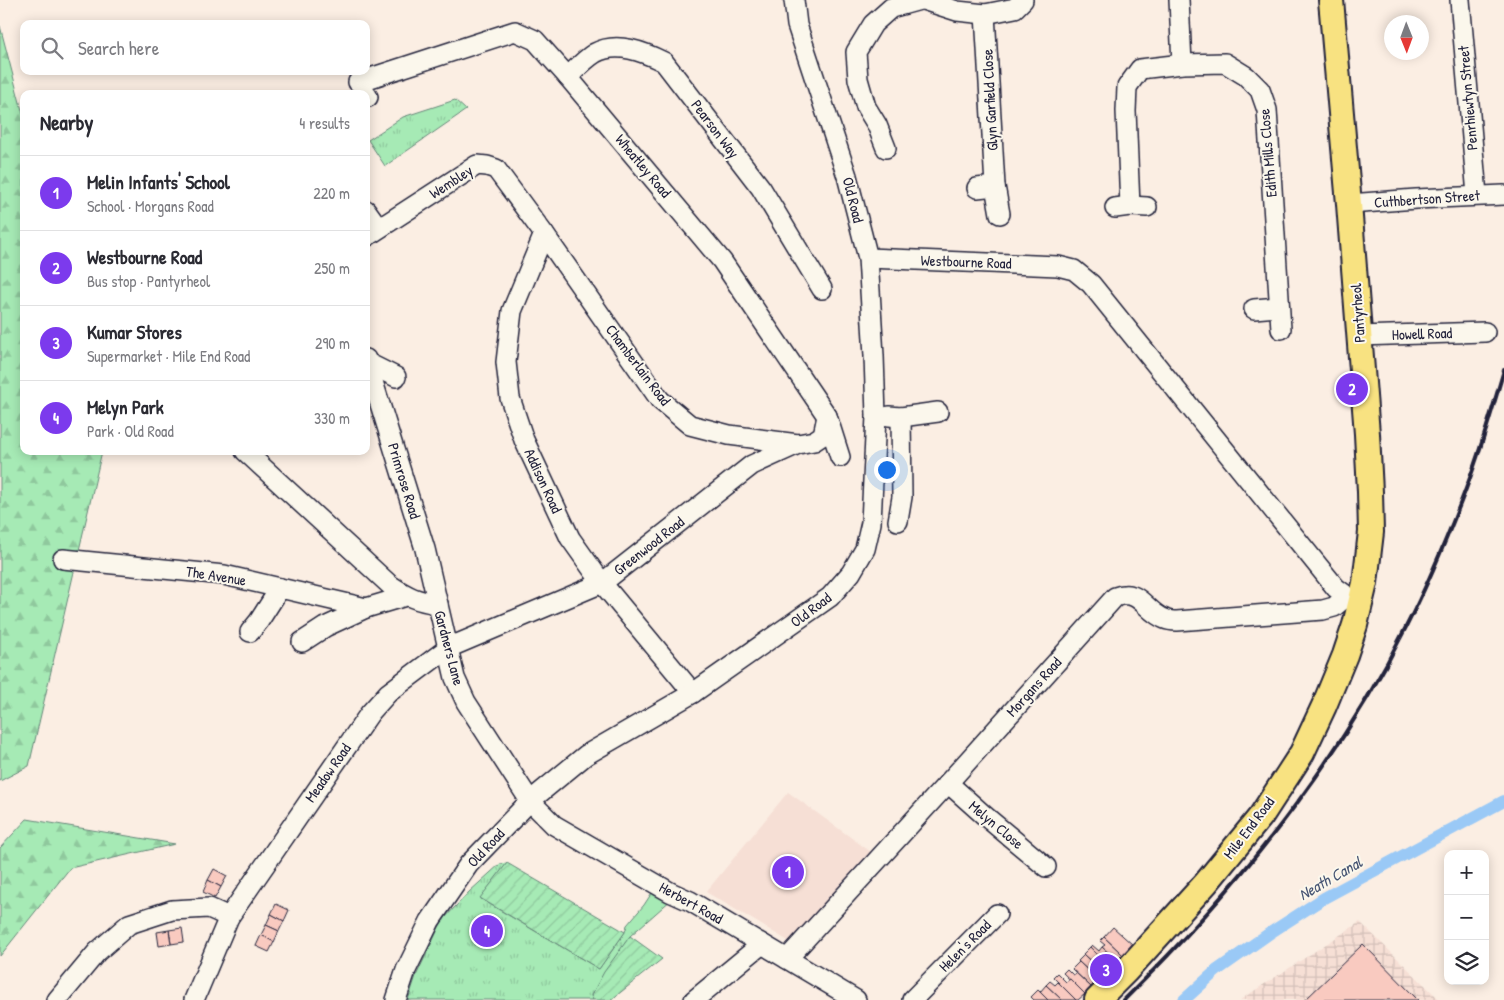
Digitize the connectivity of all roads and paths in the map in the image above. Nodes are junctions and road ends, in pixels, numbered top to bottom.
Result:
1 (794, 0) edge
2 (921, 0) edge
3 (1023, 0) edge
4 (1179, 0) edge
5 (1331, 0) edge
6 (1460, 0) edge
7 (985, 14) junction
8 (1182, 64) junction
9 (568, 76) junction
10 (362, 88) edge
11 (886, 148) dead end
12 (1504, 194) edge
13 (1477, 196) junction
14 (1349, 204) junction
15 (1131, 207) dead end
16 (1000, 214) dead end
17 (373, 233) edge
18 (544, 234) junction
19 (868, 258) junction
20 (822, 289) dead end
21 (1279, 307) junction
22 (1254, 309) dead end
23 (1281, 329) dead end
24 (1486, 332) dead end
25 (1359, 336) junction
26 (370, 363) edge
27 (396, 377) dead end
28 (370, 385) edge
29 (938, 412) dead end
30 (827, 416) junction
31 (876, 416) junction
32 (901, 417) junction
33 (798, 444) junction
34 (249, 455) edge
35 (840, 457) dead end
36 (898, 520) dead end
37 (63, 559) dead end
38 (602, 583) junction
39 (280, 588) junction
40 (406, 596) junction
41 (1354, 598) junction
42 (438, 604) junction
43 (366, 608) junction
44 (1355, 625) joint
45 (250, 632) dead end
46 (302, 642) dead end
47 (448, 648) junction
48 (693, 693) junction
49 (948, 783) junction
50 (530, 801) junction
51 (1046, 867) dead end
52 (997, 914) dead end
53 (228, 917) junction
54 (762, 944) junction
55 (787, 959) junction
56 (57, 1000) edge
57 (194, 1000) edge
58 (396, 1000) edge
59 (694, 1000) edge
60 (856, 1000) edge
61 (912, 1000) edge
62 (1097, 1000) edge

1 - 19 street, Old Road
2 - 7 street
2 - 11 street
3 - 7 street
4 - 8 street
5 - 14 main road, Pantyrheol
6 - 13 street, Penrhiewtyn Street
7 - 16 street, Glyn Garfield Close
8 - 15 street, Edith Mills Close
8 - 21 street, Edith Mills Close
9 - 10 street, Wheatley Road
9 - 20 street, Pearson Way
9 - 30 street, Wheatley Road
12 - 13 street, Cuthbertson Street
13 - 14 street, Cuthbertson Street
14 - 25 main road, Pantyrheol
17 - 18 street, Wembley
18 - 33 street, Chamberlain Road
18 - 38 street, Addison Road
19 - 31 street, Old Road
19 - 41 street, Westbourne Road
21 - 22 street
21 - 23 street, Edith Mills Close
24 - 25 street, Howell Road
25 - 41 main road, Pantyrheol
26 - 27 street
28 - 42 street, Primrose Road
29 - 32 street
30 - 33 street, Greenwood Road
30 - 35 street, Wheatley Road
31 - 32 street
31 - 48 street, Old Road
32 - 36 street
33 - 38 street, Greenwood Road
34 - 40 street, Gardners Lane
37 - 39 street, The Avenue
38 - 47 street, Greenwood Road
38 - 48 street, Addison Road
39 - 43 street, The Avenue
39 - 45 street
40 - 42 street, Gardners Lane
40 - 43 street
41 - 44 main road, Pantyrheol
41 - 49 street, Morgans Road
42 - 47 street, Gardners Lane
43 - 46 street
44 - 62 main road, Mile End Road
47 - 50 street, Gardners Lane
47 - 53 street, Meadow Road
48 - 50 street, Old Road
49 - 51 street, Melyn Close
49 - 55 street, Morgans Road
50 - 54 street, Herbert Road
50 - 58 street, Old Road
52 - 61 street, Helen's Road
53 - 56 street
53 - 57 street, Meadow Road
54 - 55 street, Herbert Road
54 - 59 street
55 - 60 street, Herbert Road

